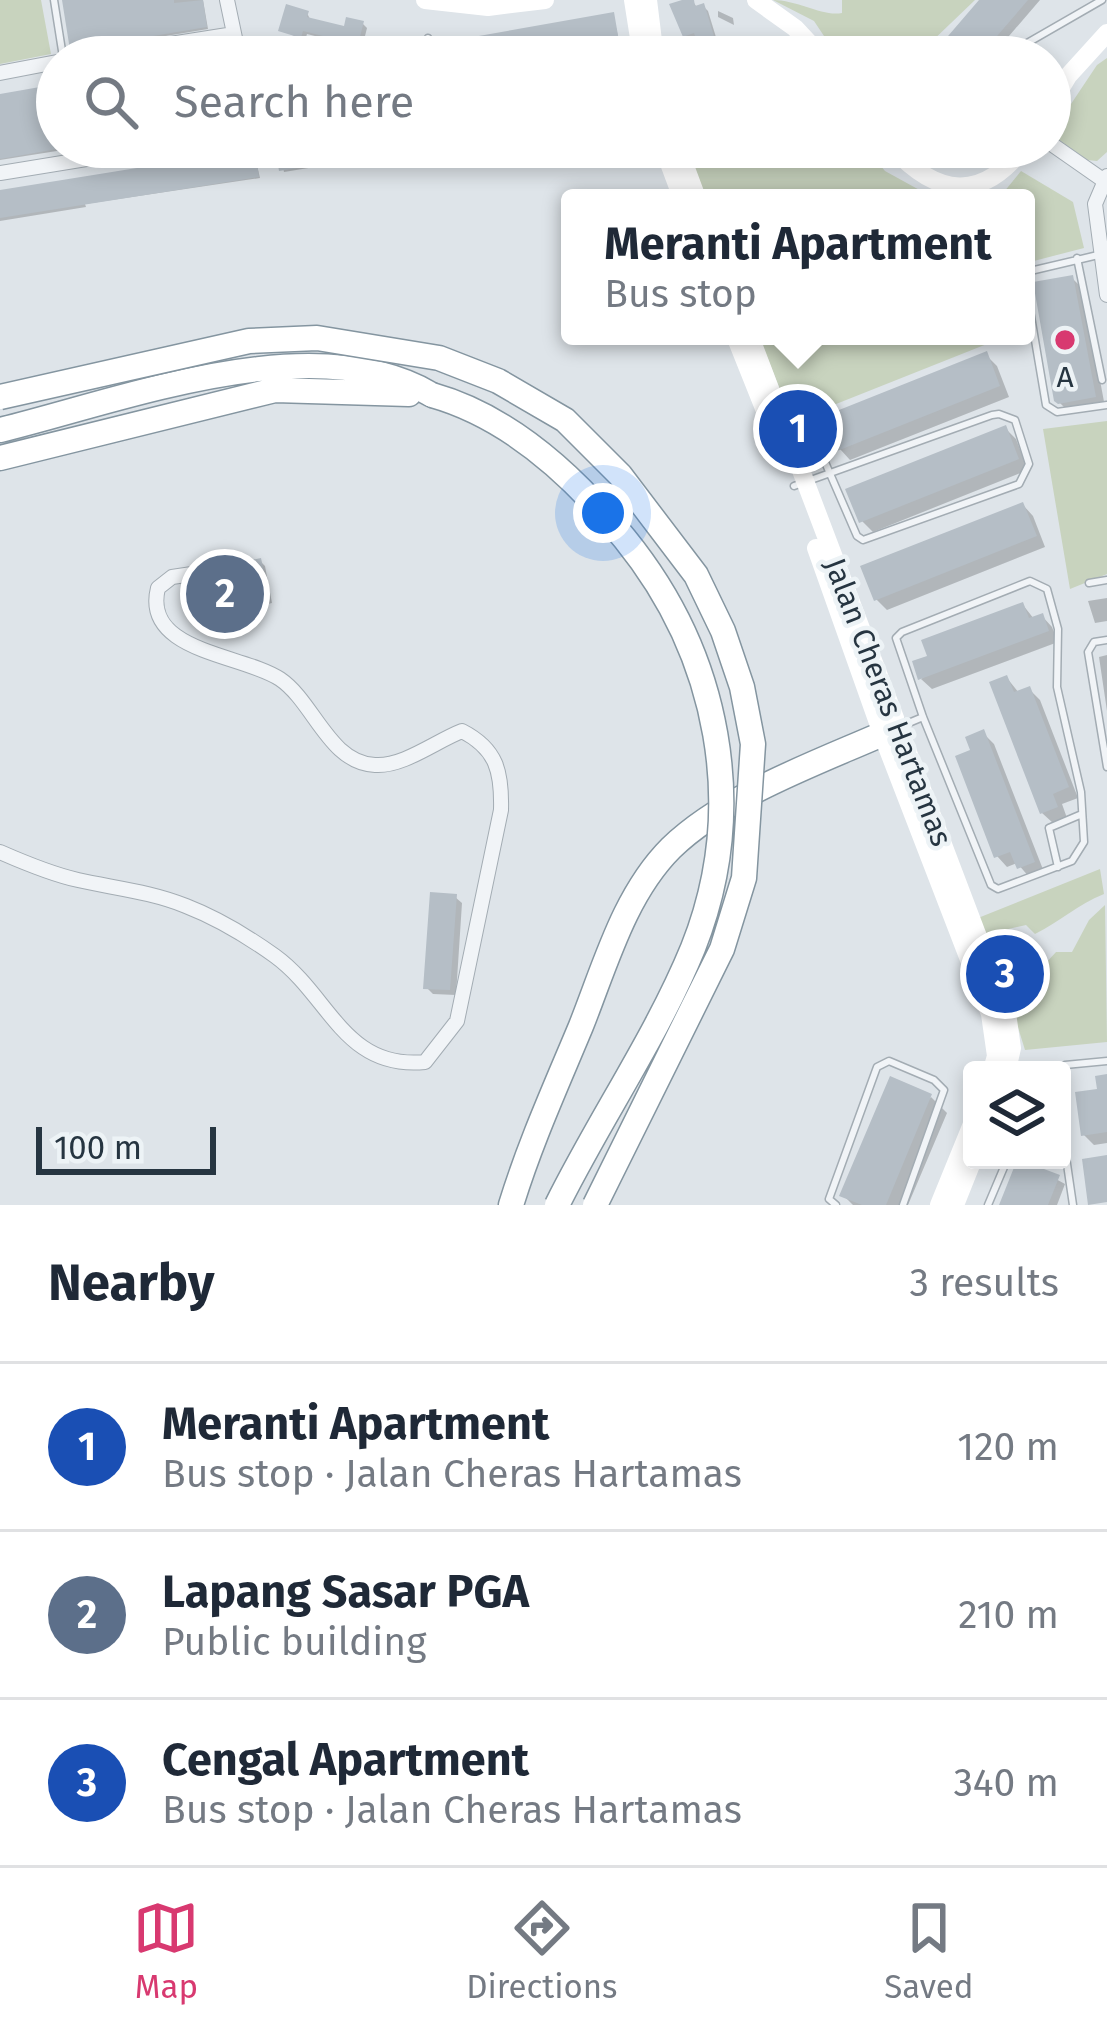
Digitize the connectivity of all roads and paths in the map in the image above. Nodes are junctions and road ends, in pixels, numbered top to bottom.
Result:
1 (54, 0) edge
2 (227, 0) edge
3 (425, 0) edge
4 (545, 0) edge
5 (633, 0) edge
6 (648, 0) edge
7 (666, 0) edge
8 (758, 0) edge
9 (1102, 0) edge
10 (652, 30) junction
11 (234, 34) joint
12 (1107, 34) edge
13 (58, 36) edge
14 (221, 36) edge
15 (639, 36) edge
16 (653, 36) edge
17 (802, 36) edge
18 (1039, 36) edge
19 (36, 65) edge
20 (0, 73) edge
21 (1071, 73) edge
22 (1071, 156) edge
23 (36, 164) edge
24 (917, 168) edge
25 (1007, 168) edge
26 (0, 173) edge
27 (1105, 178) edge
28 (1100, 255) junction
29 (1077, 258) junction
30 (1035, 270) edge
31 (1107, 295) edge
32 (1035, 340) edge
33 (739, 345) edge
34 (753, 345) edge
35 (1102, 380) dead end
36 (432, 395) junction
37 (0, 397) edge
38 (1107, 405) edge
39 (0, 430) edge
40 (818, 446) dead end
41 (0, 458) edge
42 (829, 474) junction
43 (800, 484) junction
44 (212, 571) dead end
45 (1107, 580) edge
46 (1089, 583) dead end
47 (1107, 640) edge
48 (922, 717) junction
49 (928, 731) junction
50 (892, 738) junction
51 (1107, 767) edge
52 (1082, 814) junction
53 (0, 851) edge
54 (1058, 867) junction
55 (995, 1061) edge
56 (1009, 1061) edge
57 (1107, 1061) edge
58 (1071, 1064) edge
59 (963, 1146) edge
60 (969, 1169) edge
61 (1002, 1169) edge
62 (1068, 1169) edge
63 (512, 1205) edge
64 (557, 1205) edge
65 (595, 1205) edge
66 (836, 1205) edge
67 (903, 1205) edge
68 (939, 1205) edge
69 (955, 1205) edge
70 (988, 1205) edge
71 (1073, 1205) edge

1 - 13 lane
2 - 11 street
3 - 4 street
5 - 15 street
6 - 10 street
7 - 10 street
8 - 17 street
9 - 18 lane
10 - 16 street
11 - 14 street
12 - 21 street
19 - 20 street
22 - 27 street
23 - 26 street
24 - 25 street
27 - 28 street
28 - 29 lane
28 - 31 street
29 - 30 lane
29 - 35 lane
32 - 38 lane
33 - 43 street, Jalan Cheras Hartamas
34 - 43 street, Jalan Cheras Hartamas
36 - 39 highway
36 - 41 highway
36 - 64 highway, bridge
37 - 65 highway, bridge
40 - 42 lane
42 - 42 lane
42 - 43 lane
43 - 50 street, Jalan Cheras Hartamas
44 - 53 street
45 - 46 lane
47 - 51 lane
48 - 49 lane
48 - 50 lane
48 - 52 lane
49 - 50 lane
49 - 54 lane
50 - 55 street, Jalan Cheras Hartamas
50 - 56 street, Jalan Cheras Hartamas
50 - 63 highway
52 - 54 lane
52 - 54 lane
57 - 58 lane
59 - 68 street
60 - 69 street
61 - 70 lane
62 - 71 lane
66 - 67 lane

